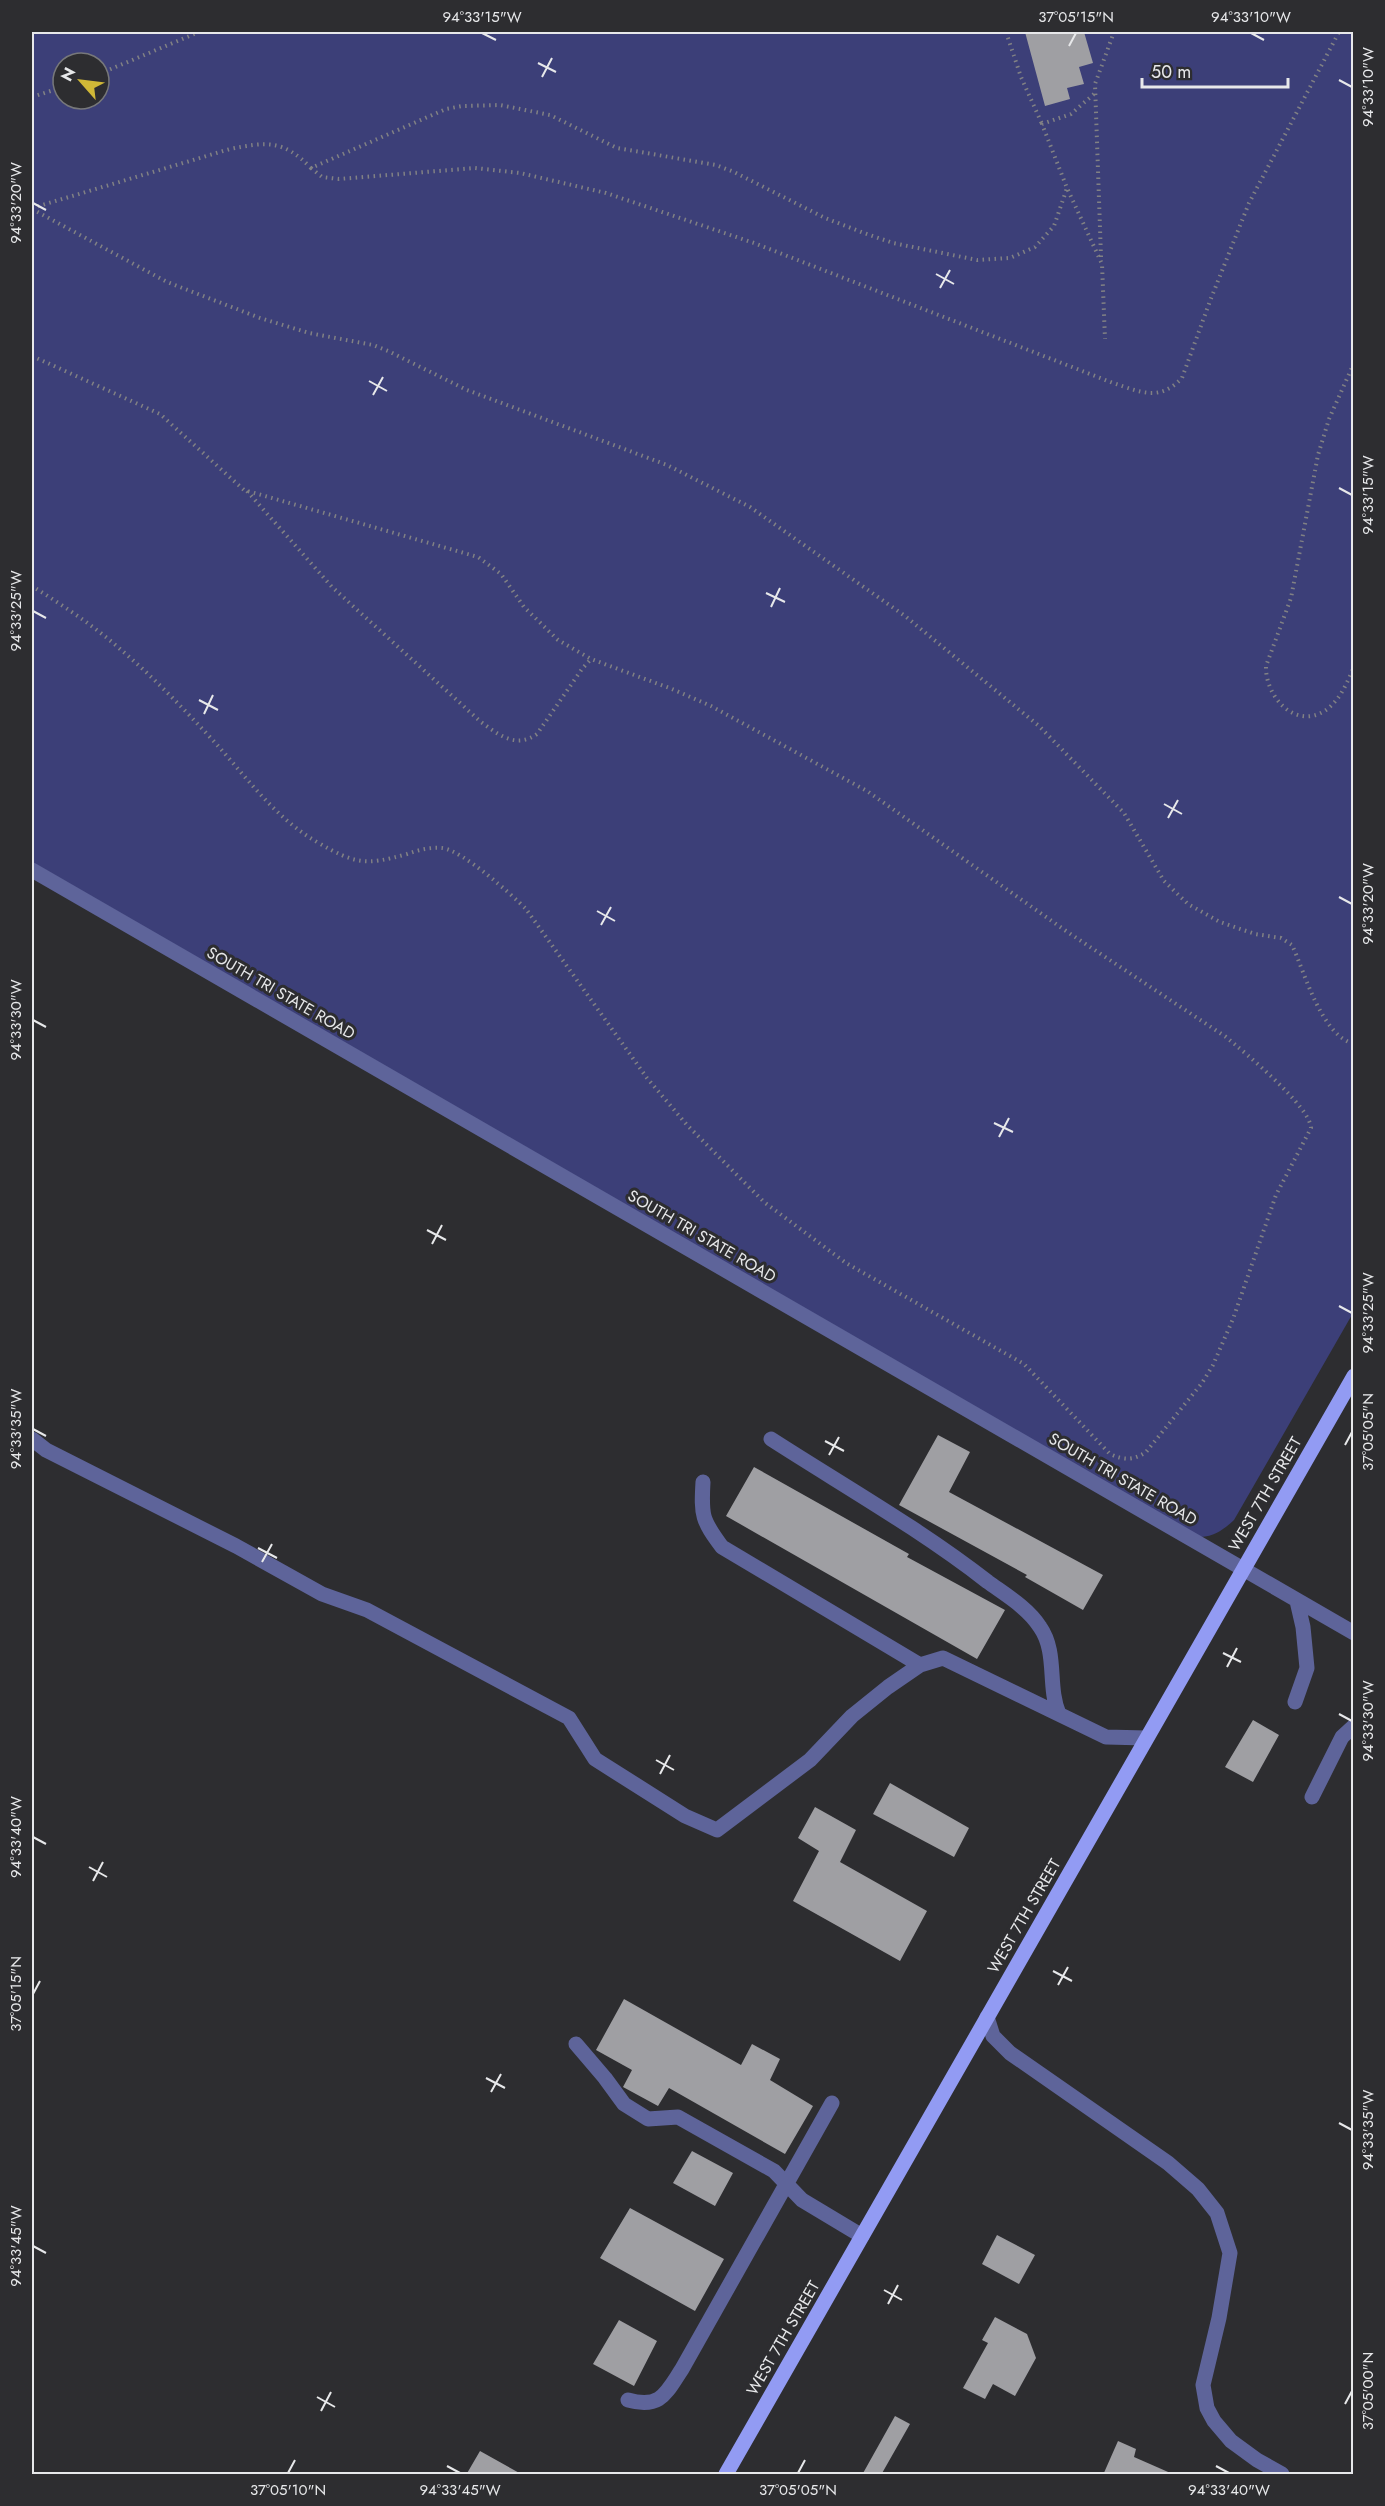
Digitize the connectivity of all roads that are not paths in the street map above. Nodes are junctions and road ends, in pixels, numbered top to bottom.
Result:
1 (32, 870) edge
2 (1353, 1376) edge
3 (32, 1439) edge
4 (771, 1439) dead end
5 (704, 1482) dead end
6 (1243, 1569) junction
7 (1298, 1601) junction
8 (1353, 1633) edge
9 (920, 1665) junction
10 (1295, 1702) dead end
11 (1059, 1714) junction
12 (1353, 1726) edge
13 (1146, 1738) junction
14 (1312, 1797) dead end
15 (987, 2017) junction
16 (576, 2044) dead end
17 (832, 2103) dead end
18 (787, 2184) junction
19 (862, 2236) junction
20 (628, 2400) dead end
21 (726, 2475) edge
22 (1282, 2475) edge

1 - 6 street, SOUTH TRI STATE ROAD
2 - 6 main road, WEST 7TH STREET
3 - 9 street
4 - 11 street
5 - 9 street
6 - 7 street, SOUTH TRI STATE ROAD
6 - 13 main road, WEST 7TH STREET
7 - 8 street, SOUTH TRI STATE ROAD
7 - 10 street
9 - 11 street
11 - 13 street
12 - 14 street
13 - 15 main road, WEST 7TH STREET
15 - 19 main road, WEST 7TH STREET
15 - 22 street
16 - 18 street
17 - 18 street
18 - 19 street
18 - 20 street
19 - 21 main road, WEST 7TH STREET

